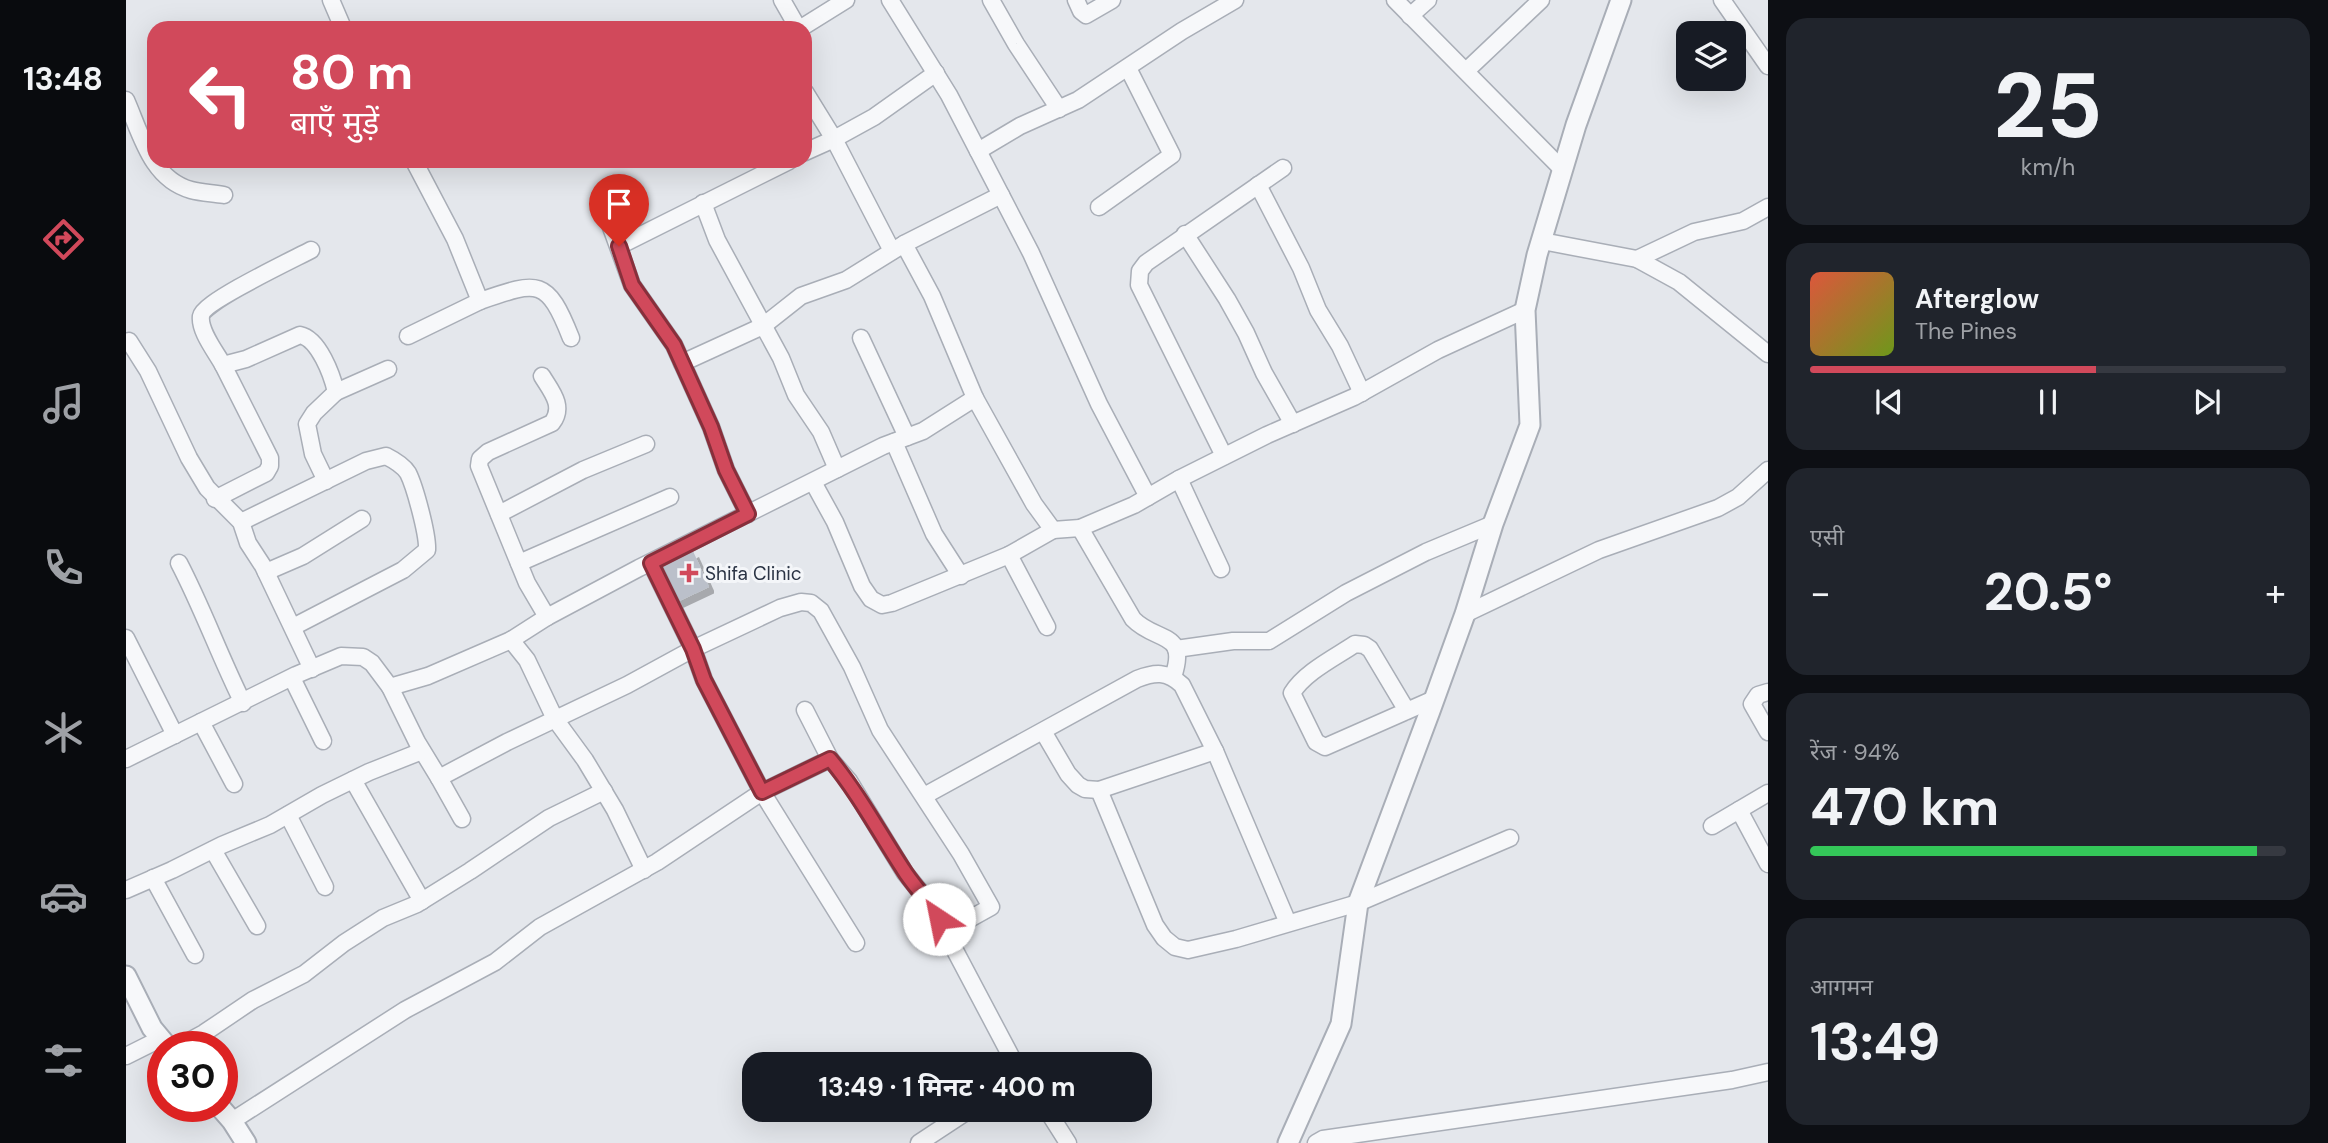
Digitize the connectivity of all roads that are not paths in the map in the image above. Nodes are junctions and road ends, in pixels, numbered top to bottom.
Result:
1 (331, 0) edge
2 (782, 0) edge
3 (846, 0) edge
4 (890, 0) edge
5 (990, 0) edge
6 (1076, 0) edge
7 (1112, 0) edge
8 (1235, 0) edge
9 (1395, 0) edge
10 (1427, 0) edge
11 (1541, 0) edge
12 (1621, 0) edge
13 (1722, 0) edge
14 (1410, 16) junction
15 (340, 21) edge
16 (796, 21) edge
17 (812, 21) edge
18 (1768, 66) edge
19 (1128, 68) junction
20 (1466, 71) junction
21 (936, 74) junction
22 (126, 100) edge
23 (812, 103) edge
24 (1059, 109) junction
25 (834, 139) junction
26 (812, 149) edge
27 (978, 151) junction
28 (147, 152) edge
29 (159, 168) edge
30 (418, 168) edge
31 (775, 168) edge
32 (1283, 168) dead end
33 (1563, 170) junction
34 (1258, 185) junction
35 (224, 195) dead end
36 (1001, 195) junction
37 (703, 203) junction
38 (1768, 206) edge
39 (1099, 207) dead end
40 (604, 208) dead end
41 (1185, 234) junction
42 (1542, 241) junction
43 (619, 246) junction
44 (898, 248) junction
45 (311, 250) dead end
46 (1637, 259) junction
47 (480, 301) junction
48 (1525, 310) junction
49 (764, 326) junction
50 (408, 336) dead end
51 (571, 338) dead end
52 (861, 338) dead end
53 (129, 341) dead end
54 (1768, 354) edge
55 (682, 363) junction
56 (223, 365) junction
57 (388, 369) dead end
58 (542, 376) dead end
59 (336, 392) junction
60 (1362, 393) junction
61 (975, 398) junction
62 (1293, 424) junction
63 (900, 439) junction
64 (646, 444) dead end
65 (1224, 456) junction
66 (837, 469) junction
67 (1768, 470) edge
68 (1178, 480) junction
69 (326, 481) junction
70 (813, 482) junction
71 (670, 496) dead end
72 (1148, 497) junction
73 (215, 499) junction
74 (499, 514) junction
75 (748, 514) junction
76 (362, 519) dead end
77 (241, 522) junction
78 (1493, 524) junction
79 (1080, 528) junction
80 (1053, 530) junction
81 (1009, 555) junction
82 (519, 563) junction
83 (651, 563) junction
84 (179, 564) dead end
85 (1221, 569) dead end
86 (266, 572) junction
87 (961, 576) junction
88 (1465, 614) junction
89 (547, 617) junction
90 (293, 627) junction
91 (1047, 627) dead end
92 (126, 638) edge
93 (511, 640) junction
94 (693, 649) junction
95 (1176, 649) junction
96 (312, 669) junction
97 (1173, 677) junction
98 (292, 678) junction
99 (390, 687) junction
100 (1768, 692) edge
101 (1434, 699) junction
102 (243, 703) junction
103 (805, 710) dead end
104 (1407, 711) junction
105 (555, 719) junction
106 (201, 722) junction
107 (1768, 732) edge
108 (1044, 733) junction
109 (175, 735) junction
110 (323, 741) dead end
111 (422, 751) junction
112 (1215, 751) junction
113 (126, 759) edge
114 (830, 759) junction
115 (439, 778) junction
116 (353, 780) junction
117 (234, 784) dead end
118 (1099, 790) junction
119 (604, 791) junction
120 (762, 792) junction
121 (1768, 793) edge
122 (924, 796) junction
123 (1739, 810) junction
124 (288, 815) junction
125 (462, 819) dead end
126 (1712, 827) dead end
127 (1510, 838) dead end
128 (213, 850) junction
129 (1768, 864) edge
130 (644, 870) junction
131 (153, 878) junction
132 (325, 887) dead end
133 (126, 890) edge
134 (422, 901) junction
135 (1358, 903) junction
136 (1288, 923) junction
137 (257, 926) dead end
138 (946, 932) junction
139 (856, 943) dead end
140 (195, 955) dead end
141 (126, 976) edge
142 (154, 1031) edge
143 (207, 1031) edge
144 (147, 1049) edge
145 (1009, 1052) edge
146 (126, 1056) edge
147 (1768, 1072) edge
148 (238, 1106) edge
149 (232, 1122) edge
150 (951, 1122) edge
151 (1054, 1122) edge
152 (246, 1143) edge
153 (919, 1143) edge
154 (1068, 1143) edge
155 (1288, 1143) edge
156 (1316, 1143) edge

1 - 15 street
2 - 16 street
3 - 17 street
4 - 21 street
5 - 24 street
6 - 7 street
8 - 19 street
9 - 14 street
10 - 14 street
11 - 20 street
12 - 33 street
13 - 18 street
14 - 20 street
19 - 24 street
19 - 39 street
20 - 33 street
21 - 25 street
21 - 27 street
22 - 28 street
23 - 25 street
24 - 27 street
25 - 26 street
25 - 44 street
27 - 36 street
29 - 35 street
30 - 47 street
31 - 37 street
32 - 34 street
33 - 42 street
34 - 41 street
34 - 60 street
36 - 44 street
36 - 72 street
37 - 43 street
37 - 49 street
38 - 46 street
40 - 43 street
41 - 62 street
41 - 65 street
42 - 46 street
42 - 48 street
43 - 55 street
44 - 49 street
44 - 61 street
45 - 56 street
46 - 54 street
47 - 50 street
47 - 51 street
48 - 60 street
48 - 78 street
49 - 55 street
49 - 66 street
52 - 63 street
53 - 73 street
55 - 75 street
56 - 59 street
56 - 73 street
57 - 59 street
58 - 74 street
59 - 69 street
60 - 62 street
61 - 63 street
61 - 80 street
62 - 65 street
63 - 66 street
63 - 87 street
64 - 74 street
65 - 68 street
66 - 70 street
67 - 88 street
68 - 72 street
68 - 85 street
69 - 77 street
69 - 90 street
70 - 75 street
70 - 87 street
71 - 82 street
72 - 79 street
73 - 77 street
74 - 82 street
75 - 83 street
76 - 86 street
77 - 86 street
78 - 88 street
78 - 95 street
79 - 80 street
79 - 95 street
80 - 81 street
81 - 87 street
81 - 91 street
82 - 89 street
83 - 89 street
83 - 94 street
84 - 102 street
86 - 90 street
88 - 101 street
89 - 93 street
90 - 96 street
92 - 109 street
93 - 99 street
93 - 105 street
94 - 105 street
94 - 120 street
94 - 122 street
95 - 97 street
96 - 98 street
96 - 99 street
97 - 108 street
97 - 112 street
98 - 102 street
98 - 110 street
99 - 111 street
100 - 107 street
101 - 104 street
101 - 135 street
102 - 106 street
103 - 114 street
104 - 104 street
105 - 115 street
105 - 119 street
106 - 109 street
106 - 117 street
108 - 118 street
108 - 122 street
109 - 113 street
111 - 115 street
111 - 116 street
112 - 118 street
112 - 136 street
114 - 120 street
114 - 138 street
115 - 125 street
116 - 124 street
116 - 134 street
118 - 136 street
119 - 130 street
119 - 134 street
120 - 130 street
120 - 139 street
121 - 123 street
122 - 138 street
123 - 126 street
123 - 129 street
124 - 128 street
124 - 132 street
127 - 135 street
128 - 131 street
128 - 137 street
130 - 148 street
131 - 133 street
131 - 140 street
134 - 143 street
135 - 136 street
135 - 155 street
138 - 145 street
141 - 142 street
144 - 146 street
147 - 156 street
149 - 152 street
150 - 153 street
151 - 154 street

